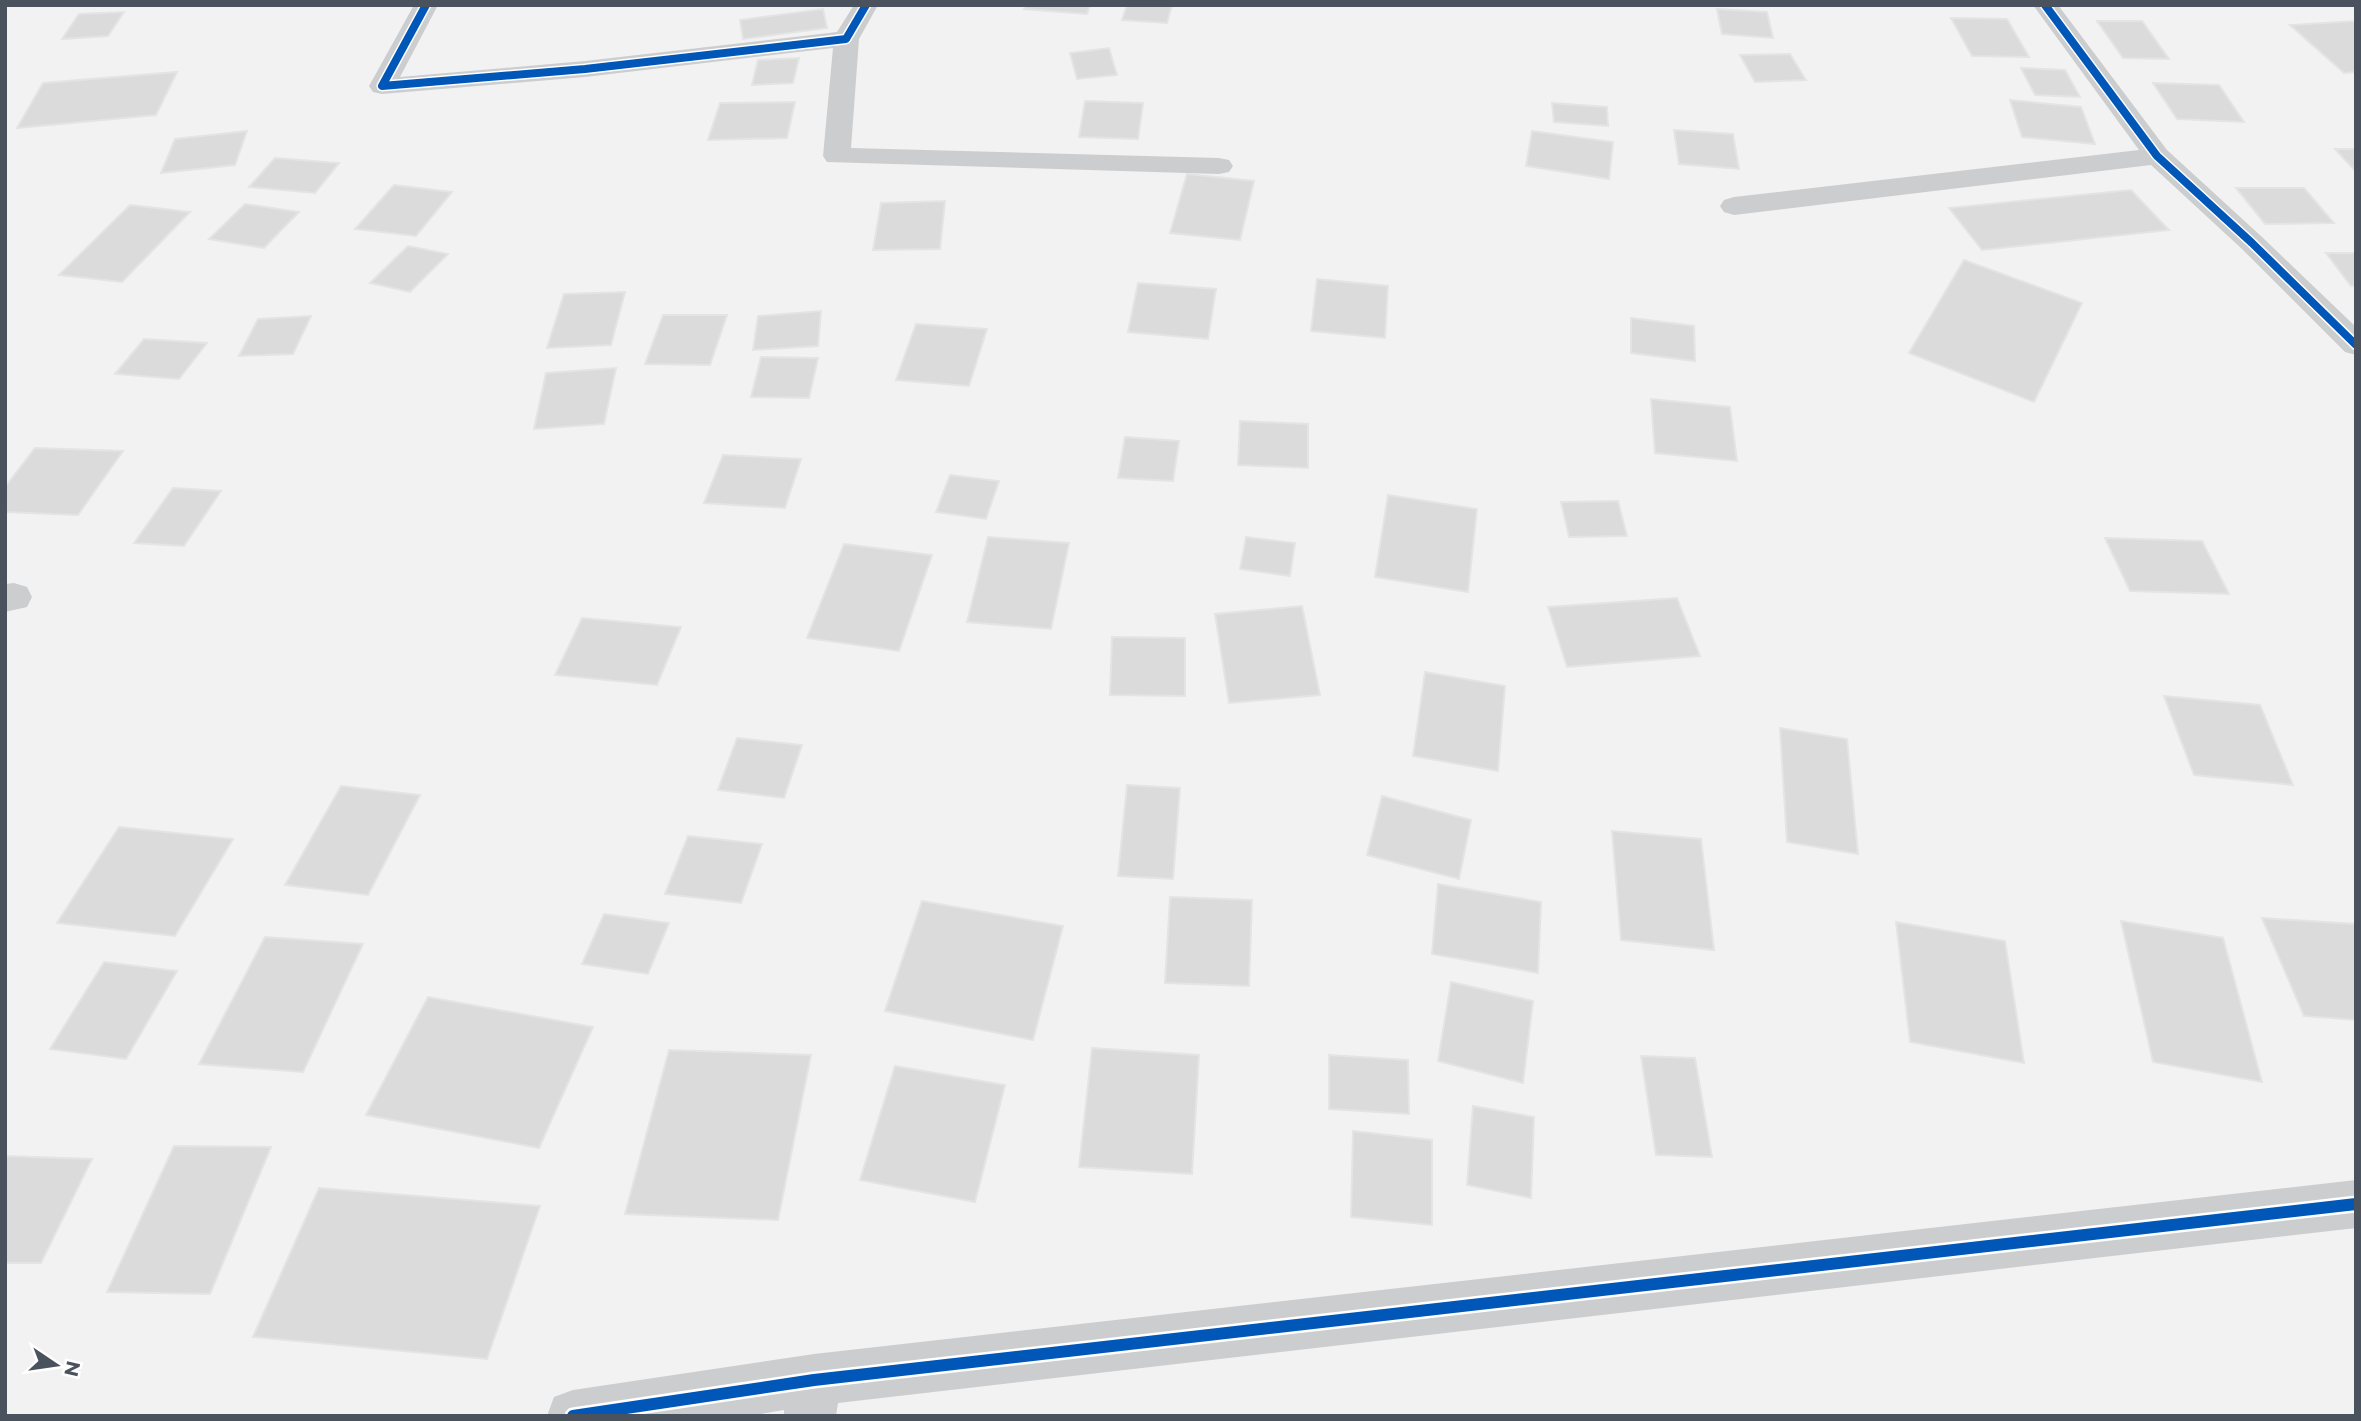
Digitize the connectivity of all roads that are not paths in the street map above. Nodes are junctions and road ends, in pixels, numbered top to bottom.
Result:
1 (426, 5) edge
2 (866, 5) edge
3 (2045, 5) edge
4 (846, 39) junction
5 (2157, 156) junction
6 (1219, 166) dead end
7 (1734, 206) dead end
8 (2356, 345) edge
9 (2356, 1204) edge
10 (812, 1398) edge
11 (573, 1416) edge

1 - 4 street
2 - 4 street
3 - 5 street
4 - 6 street
5 - 7 street
5 - 8 street
9 - 10 street
10 - 11 street

